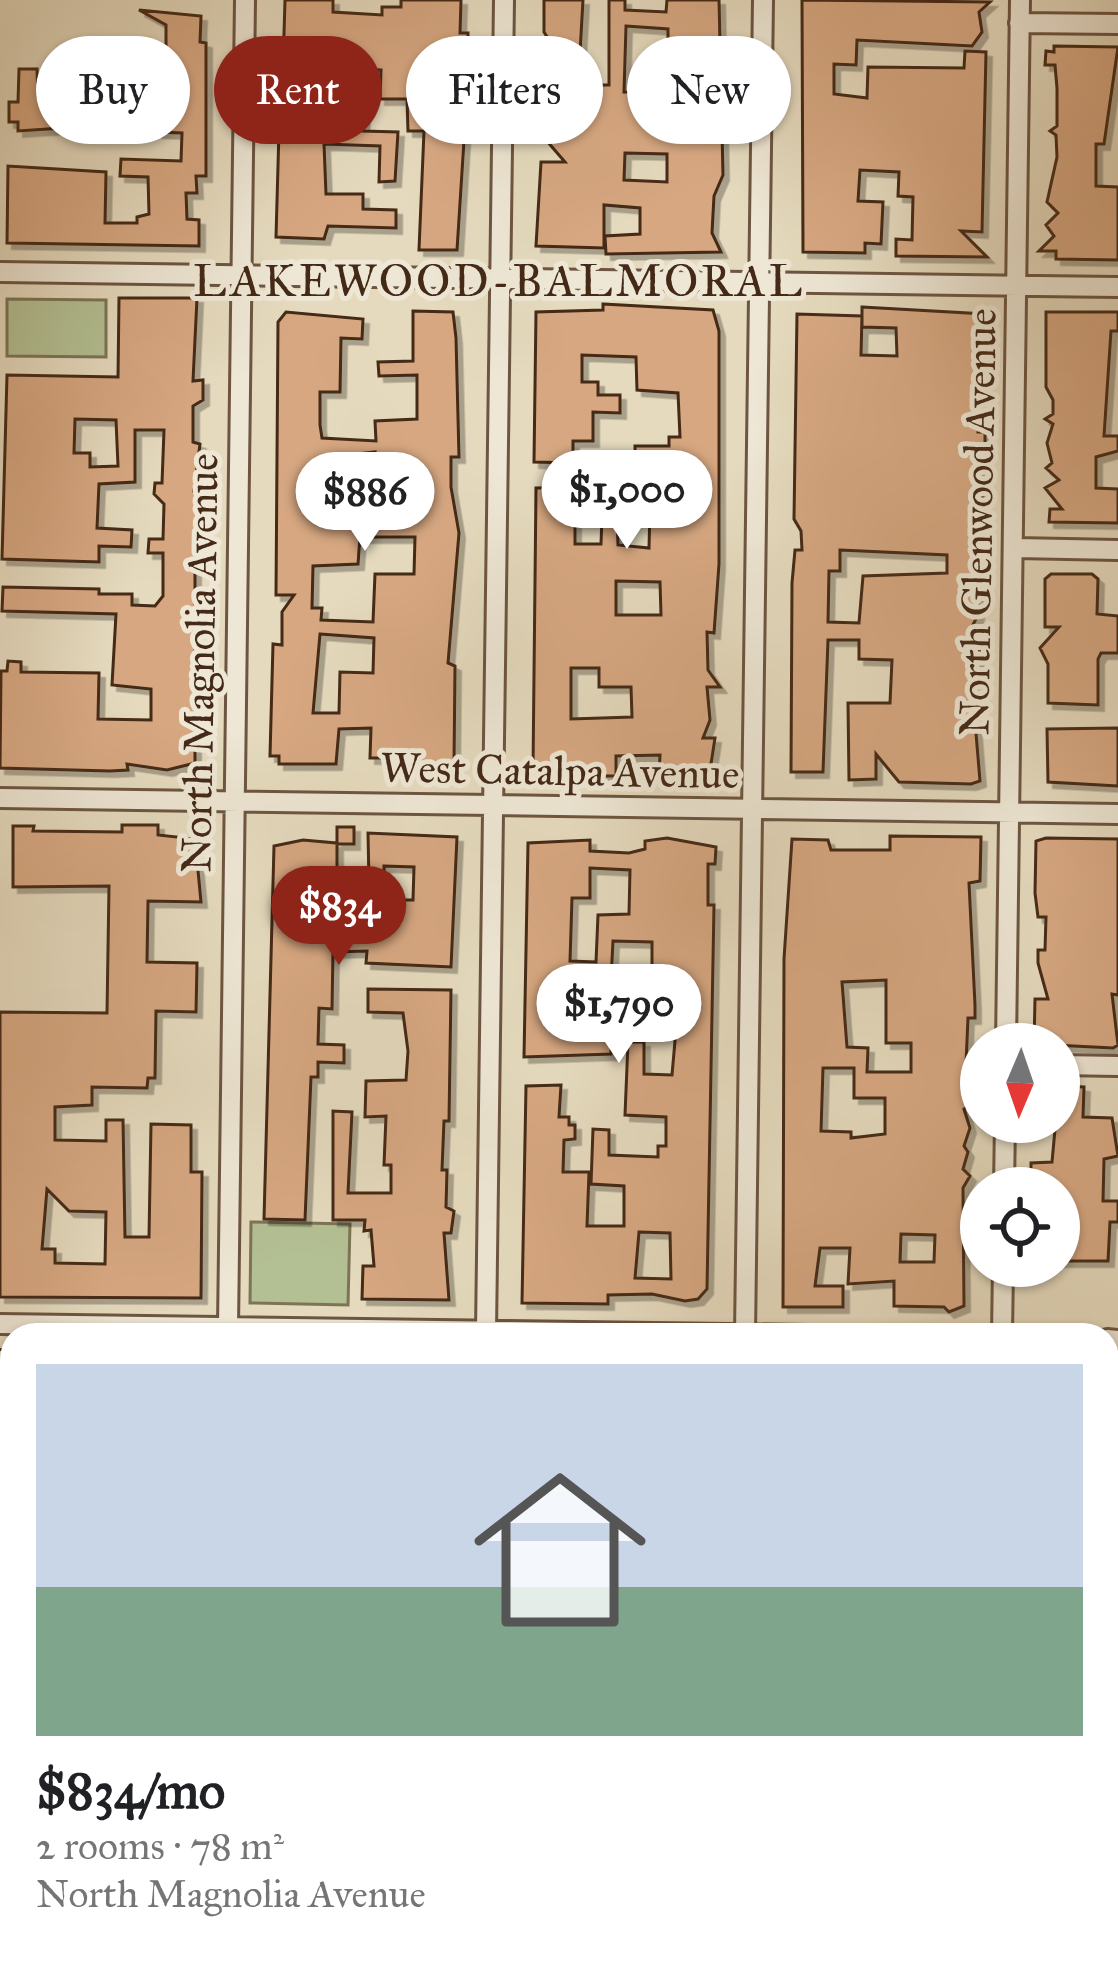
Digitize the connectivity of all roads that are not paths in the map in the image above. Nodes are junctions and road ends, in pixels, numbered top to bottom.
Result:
1 (245, 0) edge
2 (504, 0) edge
3 (763, 0) edge
4 (1020, 0) edge
5 (1019, 23) junction
6 (1118, 25) edge
7 (0, 272) edge
8 (242, 275) junction
9 (500, 278) junction
10 (759, 282) junction
11 (1016, 286) junction
12 (1118, 287) edge
13 (1012, 548) junction
14 (1118, 550) edge
15 (0, 798) edge
16 (233, 801) junction
17 (492, 805) junction
18 (752, 808) junction
19 (1009, 812) junction
20 (1118, 814) edge
21 (1006, 1023) edge
22 (1080, 1065) edge
23 (1118, 1066) edge
24 (1003, 1287) edge
25 (228, 1323) edge
26 (486, 1323) edge
27 (745, 1323) edge
28 (1002, 1323) edge

1 - 8 street, North Magnolia Avenue
2 - 9 street
3 - 10 street
4 - 5 street, North Glenwood Avenue
5 - 6 street
5 - 11 street, North Glenwood Avenue
7 - 8 street
8 - 9 street
8 - 16 street, North Magnolia Avenue
9 - 10 street
9 - 17 street
10 - 11 street
10 - 18 street
11 - 12 street
11 - 13 street, North Glenwood Avenue
13 - 14 street
13 - 19 street, North Glenwood Avenue
15 - 16 street, West Catalpa Avenue
16 - 17 street, West Catalpa Avenue
16 - 25 street, North Magnolia Avenue
17 - 18 street, West Catalpa Avenue
17 - 26 street
18 - 19 street, West Catalpa Avenue
18 - 27 street
19 - 20 street, West Catalpa Avenue
19 - 21 street, North Glenwood Avenue
22 - 23 street
24 - 28 street

